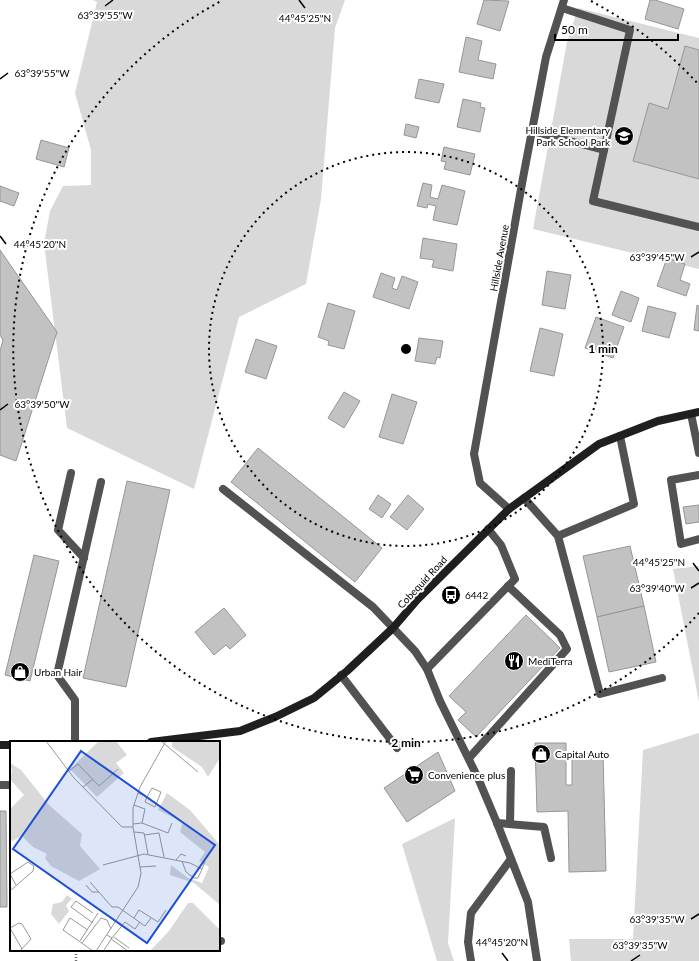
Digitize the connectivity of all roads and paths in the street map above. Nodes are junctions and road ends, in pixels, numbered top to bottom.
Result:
1 (563, 4) edge
2 (532, 131) junction
3 (604, 150) junction
4 (699, 227) edge
5 (695, 413) edge
6 (620, 436) junction
7 (699, 453) edge
8 (71, 473) dead end
9 (699, 474) edge
10 (101, 482) dead end
11 (223, 489) dead end
12 (524, 498) junction
13 (509, 509) junction
14 (488, 529) junction
15 (558, 536) junction
16 (699, 540) edge
17 (84, 558) junction
18 (508, 586) junction
19 (393, 628) junction
20 (427, 669) junction
21 (341, 675) junction
22 (662, 678) dead end
23 (75, 741) edge
24 (159, 741) edge
25 (10, 745) edge
26 (0, 746) edge
27 (397, 748) dead end
28 (468, 758) junction
29 (511, 771) dead end
30 (497, 823) junction
31 (510, 824) junction
32 (552, 858) dead end
33 (511, 859) junction
34 (471, 961) edge
35 (537, 961) edge

1 - 2 street, Hillside Avenue
1 - 3 street
2 - 3 street
2 - 13 street, Hillside Avenue
3 - 4 street
5 - 6 main road, Cobequid Road
5 - 7 street
6 - 12 main road, Cobequid Road
6 - 15 street
8 - 17 street
9 - 16 street
10 - 17 street
11 - 19 street
12 - 13 main road, Cobequid Road
12 - 15 street
13 - 14 main road, Cobequid Road
14 - 18 street
14 - 19 main road, Cobequid Road
15 - 22 street
17 - 23 street
18 - 20 street
18 - 28 street
19 - 20 street
19 - 21 main road, Cobequid Road
20 - 28 street
21 - 24 main road, Cobequid Road
21 - 27 street
25 - 26 main road
28 - 30 street
29 - 31 street
30 - 31 street
30 - 33 street
31 - 32 street
33 - 34 street
33 - 35 street

